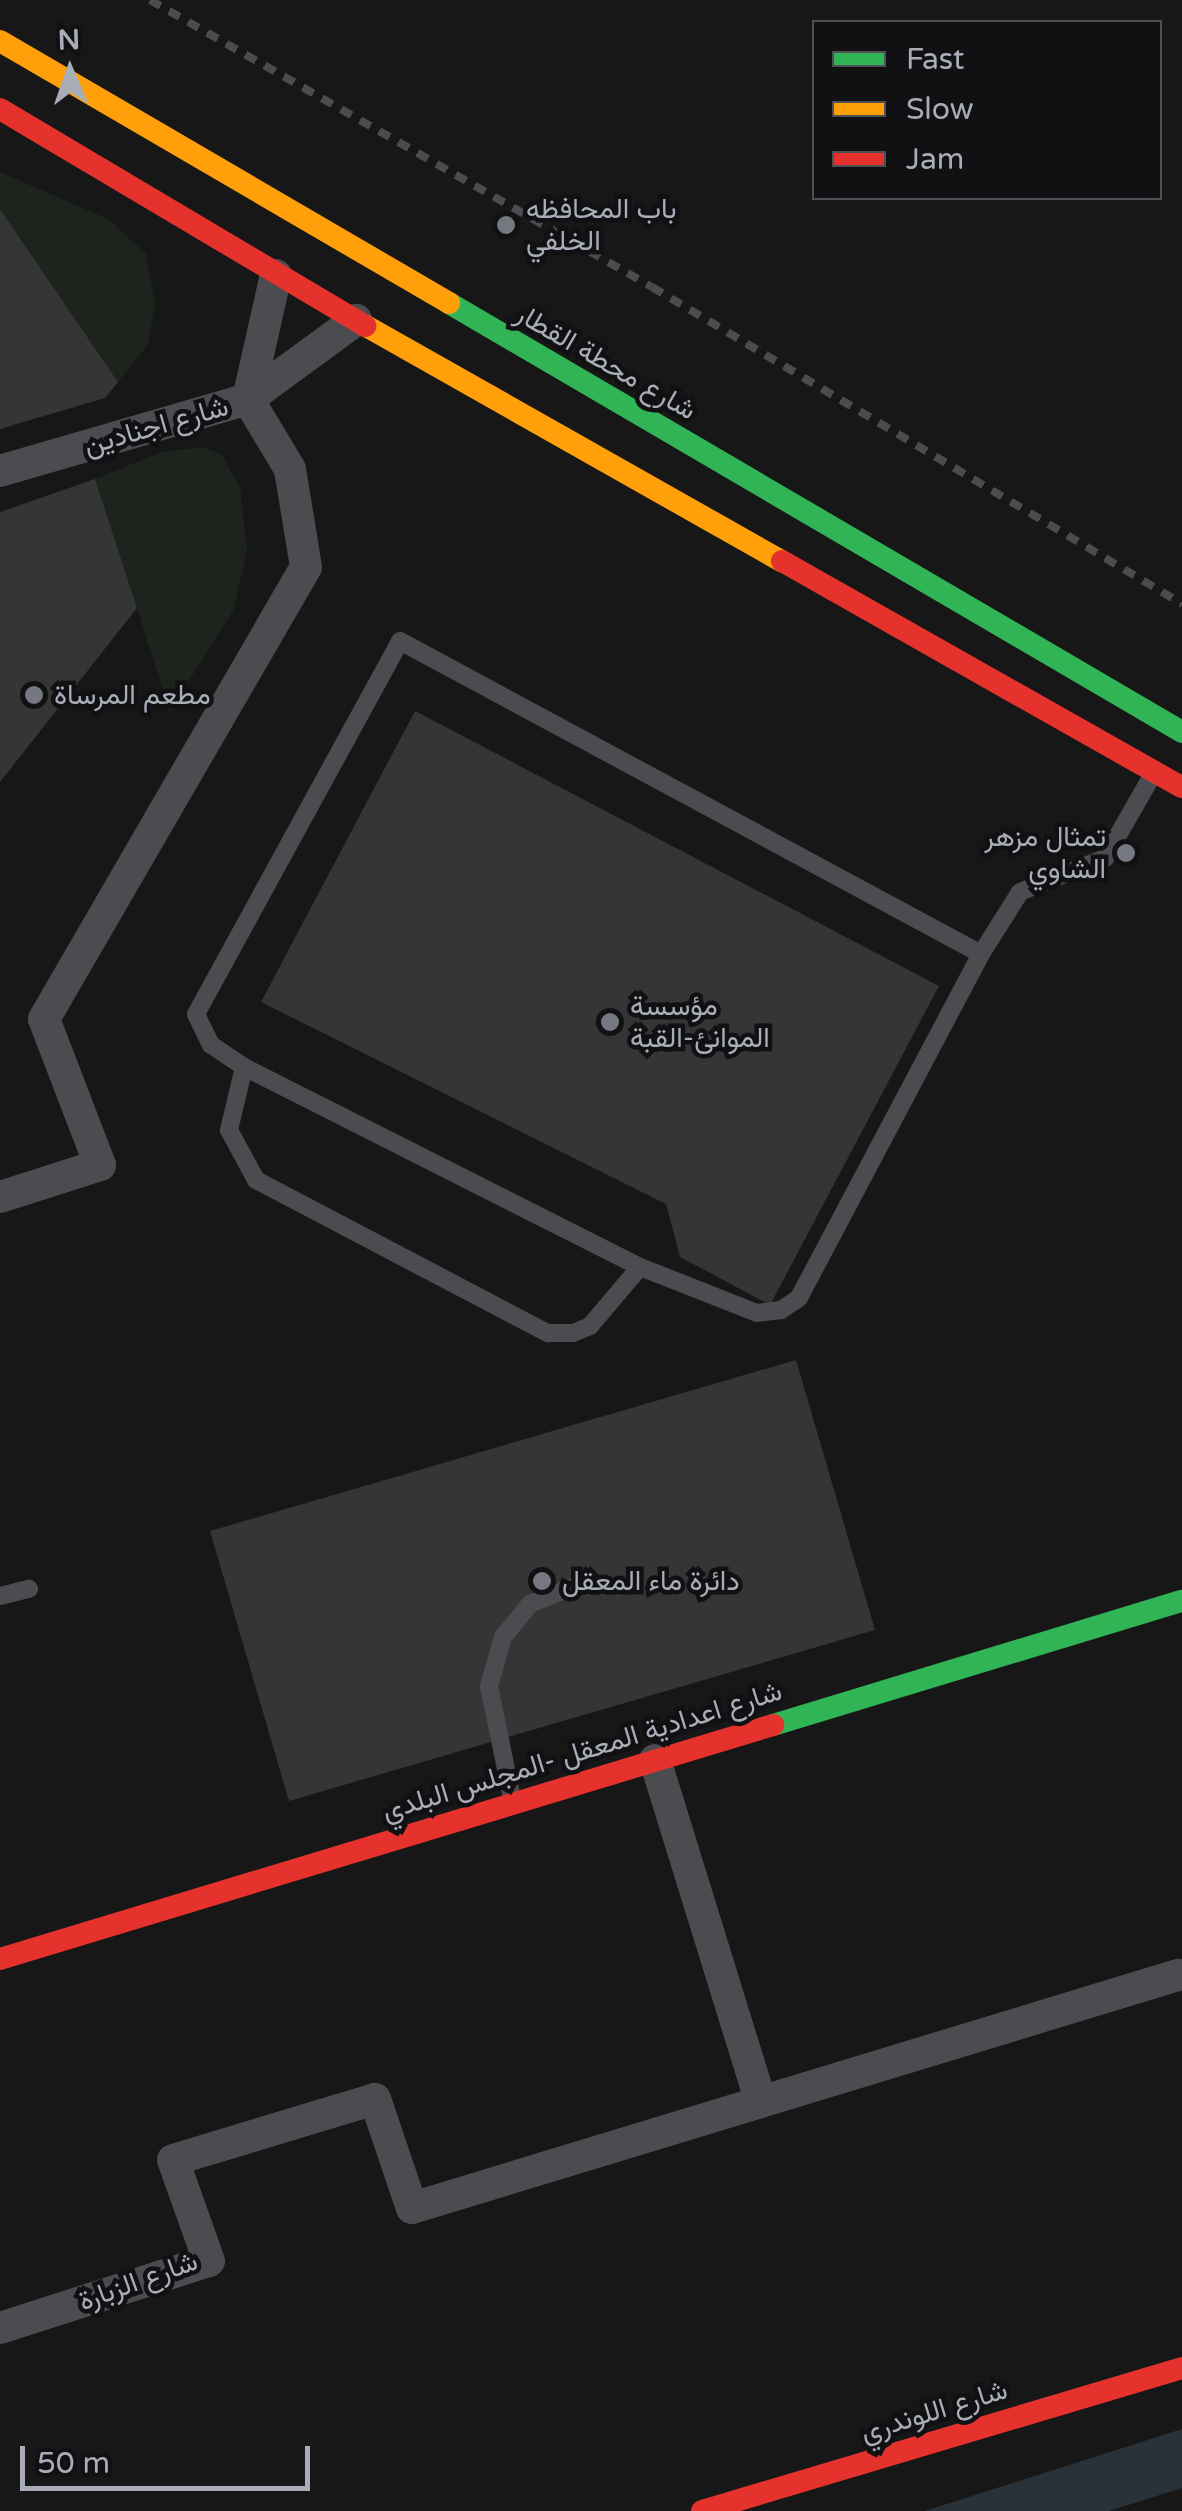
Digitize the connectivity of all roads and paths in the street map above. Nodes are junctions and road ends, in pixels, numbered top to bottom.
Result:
1 (0, 42) edge
2 (0, 109) edge
3 (293, 245) junction
4 (356, 320) junction
5 (248, 399) junction
6 (0, 472) edge
7 (1182, 732) edge
8 (1155, 772) junction
9 (1182, 787) edge
10 (981, 954) junction
11 (244, 1067) junction
12 (0, 1196) edge
13 (640, 1267) junction
14 (587, 1581) dead end
15 (29, 1589) dead end
16 (0, 1596) edge
17 (1182, 1601) edge
18 (655, 1760) junction
19 (513, 1804) junction
20 (0, 1959) edge
21 (1178, 1974) dead end
22 (762, 2102) junction
23 (0, 2328) edge
24 (1182, 2368) edge
25 (702, 2511) edge

1 - 3 main road, شارع محطة القطار
2 - 3 main road, شارع محطة القطار
3 - 4 main road, شارع محطة القطار
3 - 5 street, شارع اجنادين
3 - 7 main road, شارع محطة القطار
4 - 5 street
4 - 8 main road, شارع محطة القطار
5 - 6 street, شارع اجنادين
5 - 12 street
8 - 9 main road, شارع محطة القطار
8 - 10 lane
10 - 11 lane
10 - 13 lane
11 - 13 lane
11 - 13 lane
14 - 19 lane
15 - 16 lane
17 - 18 main road, شارع اعدادية المعقل -المجلس البلدي
18 - 19 main road, شارع اعدادية المعقل -المجلس البلدي
18 - 22 street
19 - 20 main road, شارع اعدادية المعقل -المجلس البلدي
21 - 22 street
22 - 23 street, شارع الزبارة
24 - 25 main road, شارع اللوندري

